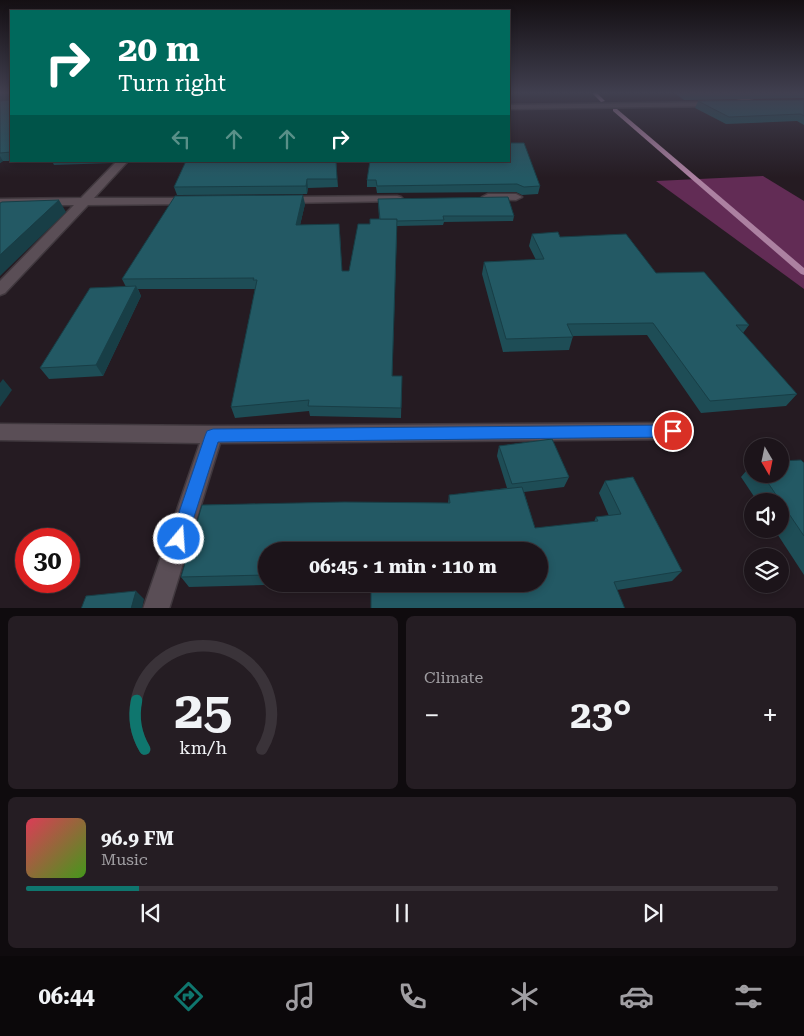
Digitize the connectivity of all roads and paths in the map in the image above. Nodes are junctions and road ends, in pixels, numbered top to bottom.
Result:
1 (121, 162) edge
2 (516, 197) dead end
3 (408, 198) edge
4 (477, 198) edge
5 (271, 200) edge
6 (202, 201) edge
7 (0, 202) edge
8 (85, 202) junction
9 (0, 290) edge
10 (673, 431) dead end
11 (0, 432) edge
12 (213, 436) junction
13 (156, 608) edge

1 - 8 street
2 - 4 street
3 - 5 street
6 - 8 street
7 - 8 street
8 - 9 street
10 - 12 street
11 - 12 street
12 - 13 street

